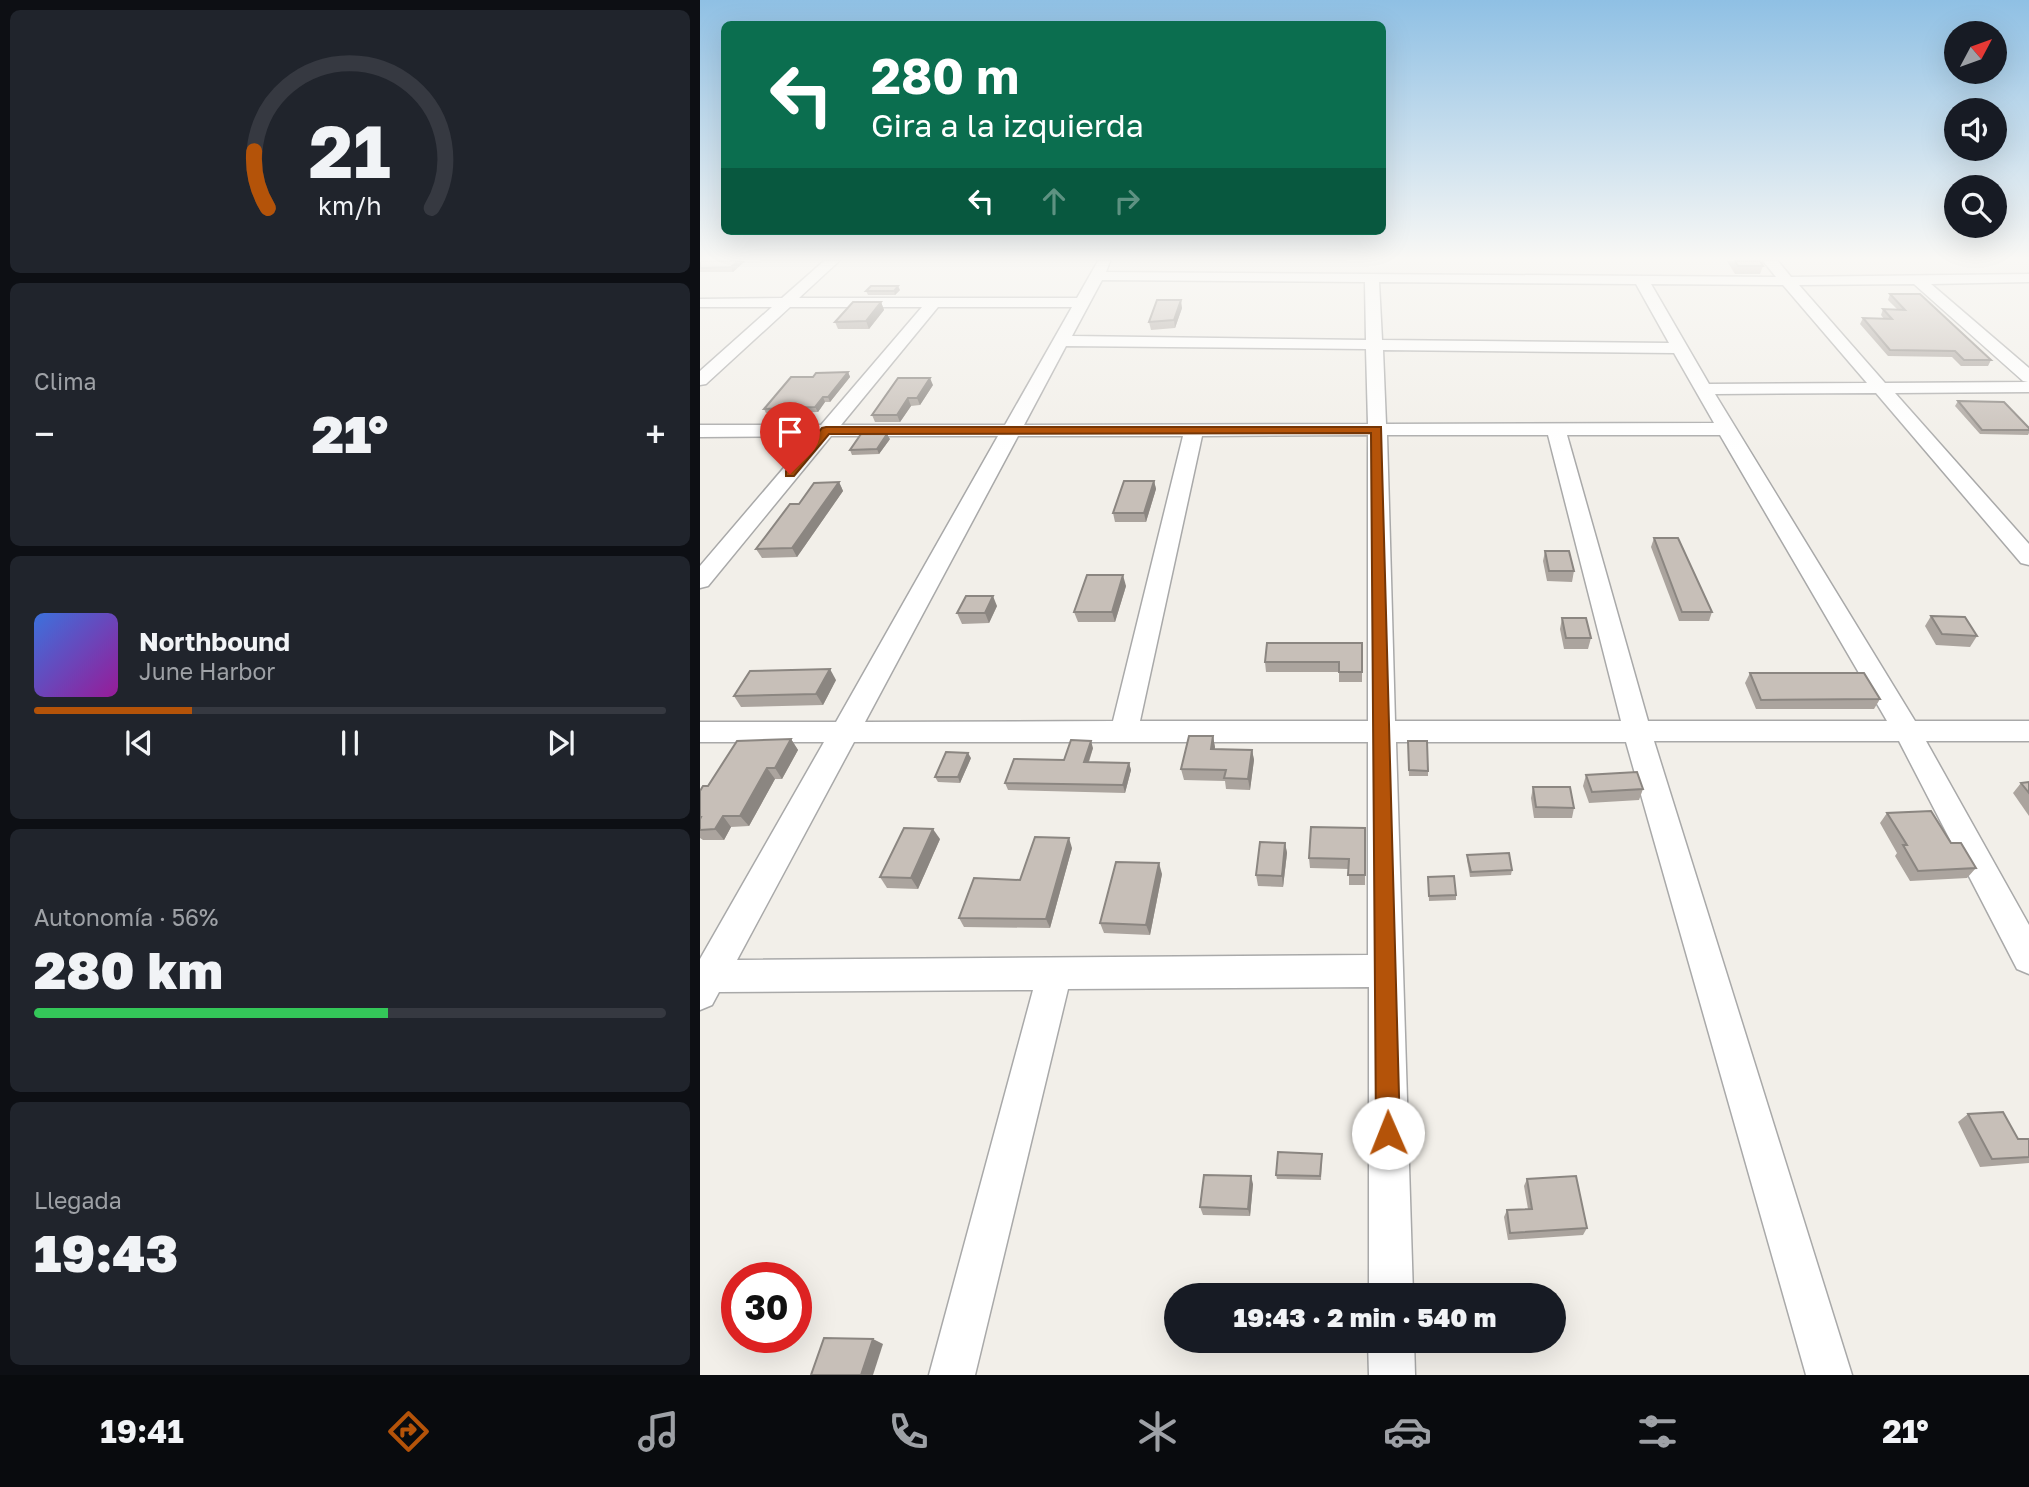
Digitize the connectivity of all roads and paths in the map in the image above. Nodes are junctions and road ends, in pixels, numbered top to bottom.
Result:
1 (761, 325) edge
2 (915, 325) edge
3 (1069, 325) edge
4 (1375, 325) edge
5 (1668, 325) edge
6 (1826, 325) edge
7 (1970, 325) edge
8 (1060, 341) junction
9 (1376, 345) junction
10 (1681, 348) junction
11 (2029, 377) edge
12 (700, 380) edge
13 (2029, 387) edge
14 (1881, 388) junction
15 (1704, 389) junction
16 (1377, 429) junction
17 (1556, 429) junction
18 (1726, 429) junction
19 (1010, 430) junction
20 (1194, 430) junction
21 (700, 431) edge
22 (826, 431) junction
23 (2029, 558) edge
24 (700, 581) edge
25 (1124, 731) junction
26 (1382, 731) junction
27 (1637, 731) junction
28 (1907, 731) junction
29 (2029, 731) edge
30 (700, 732) edge
31 (842, 732) junction
32 (2029, 958) edge
33 (1385, 971) junction
34 (1055, 974) junction
35 (703, 982) edge
36 (1391, 1283) edge
37 (1391, 1353) edge
38 (952, 1375) edge
39 (1392, 1375) edge
40 (1829, 1375) edge

1 - 12 street
2 - 22 street
3 - 8 street
4 - 9 street
5 - 10 street
6 - 14 street
7 - 11 street
8 - 9 street
8 - 19 street
9 - 10 street
9 - 16 street
10 - 15 street
13 - 14 street
14 - 15 street
14 - 23 street
15 - 18 street
16 - 17 street
16 - 20 street
16 - 26 street
17 - 18 street
17 - 27 street
18 - 28 street
19 - 20 street
19 - 22 street
19 - 31 street
20 - 25 street
21 - 22 street
22 - 24 street
25 - 26 street
25 - 31 street
26 - 27 street
26 - 33 street
27 - 28 street
27 - 40 street
28 - 29 street
28 - 32 street
30 - 31 street
31 - 35 street
33 - 34 street
33 - 36 street
34 - 35 street
34 - 38 street
37 - 39 street

